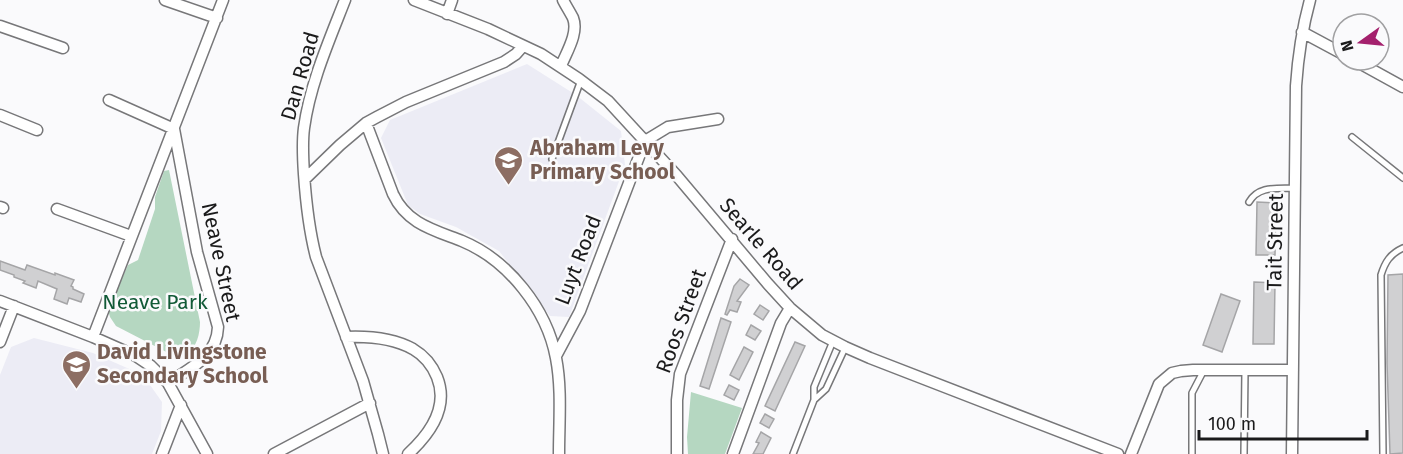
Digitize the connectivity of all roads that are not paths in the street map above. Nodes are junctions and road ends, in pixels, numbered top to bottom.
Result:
1 (165, 0) edge
2 (224, 0) edge
3 (345, 0) edge
4 (414, 0) edge
5 (452, 0) edge
6 (563, 0) edge
7 (1310, 0) edge
8 (447, 14) junction
9 (217, 18) junction
10 (0, 26) edge
11 (1302, 32) junction
12 (523, 46) junction
13 (63, 48) dead end
14 (1331, 48) edge
15 (561, 66) junction
16 (1376, 72) edge
17 (581, 81) junction
18 (1403, 87) edge
19 (109, 100) dead end
20 (0, 115) edge
21 (718, 119) dead end
22 (366, 123) junction
23 (174, 129) junction
24 (37, 130) dead end
25 (1352, 137) dead end
26 (645, 141) junction
27 (552, 159) dead end
28 (1403, 178) edge
29 (305, 180) junction
30 (1295, 188) junction
31 (1249, 202) dead end
32 (57, 209) dead end
33 (131, 236) junction
34 (732, 239) junction
35 (1403, 248) edge
36 (0, 301) edge
37 (14, 306) junction
38 (790, 308) junction
39 (93, 337) junction
40 (346, 337) junction
41 (833, 341) junction
42 (0, 342) edge
43 (845, 347) junction
44 (556, 357) junction
45 (1204, 370) junction
46 (1245, 370) junction
47 (1293, 370) junction
48 (168, 383) junction
49 (814, 400) junction
50 (370, 403) junction
51 (181, 405) junction
52 (162, 454) edge
53 (207, 454) edge
54 (274, 454) edge
55 (382, 454) edge
56 (408, 454) edge
57 (559, 454) edge
58 (677, 454) edge
59 (733, 454) edge
60 (793, 454) edge
61 (1118, 454) edge
62 (1131, 454) edge
63 (1192, 454) edge
64 (1244, 454) edge
65 (1292, 454) edge
66 (1383, 454) edge

1 - 9 street
2 - 9 street
3 - 29 street, Dan Road
4 - 8 street, Searle Road
5 - 8 street
6 - 15 street
7 - 11 street, Tait Street
8 - 12 street, Searle Road
9 - 23 street
10 - 13 street
11 - 14 street
11 - 30 street, Tait Street
12 - 15 street, Searle Road
12 - 22 street
15 - 17 street, Searle Road
16 - 18 street
17 - 26 street, Searle Road
17 - 27 lane
19 - 23 street
20 - 24 street
21 - 26 street
22 - 29 street
22 - 44 street
23 - 33 street
23 - 48 street, Neave Street
25 - 28 lane
26 - 34 street, Searle Road
26 - 44 street, Luyt Road
29 - 40 street, Dan Road
30 - 31 lane
30 - 47 street, Tait Street
32 - 33 street
33 - 39 street
34 - 38 street, Searle Road
34 - 58 street, Roos Street
35 - 66 lane
36 - 37 street
37 - 39 street
37 - 42 street
38 - 41 street, Searle Road
38 - 59 street
39 - 48 street
40 - 50 street, Dan Road
40 - 56 street
41 - 43 street, Searle Road
41 - 49 lane
43 - 49 lane
43 - 61 street, Searle Road
44 - 57 street
45 - 46 street
45 - 62 street
45 - 63 lane
46 - 47 street
46 - 64 lane
47 - 65 street, Tait Street
48 - 51 street
49 - 60 lane
50 - 54 street
50 - 55 street, Dan Road
51 - 52 street
51 - 53 street

